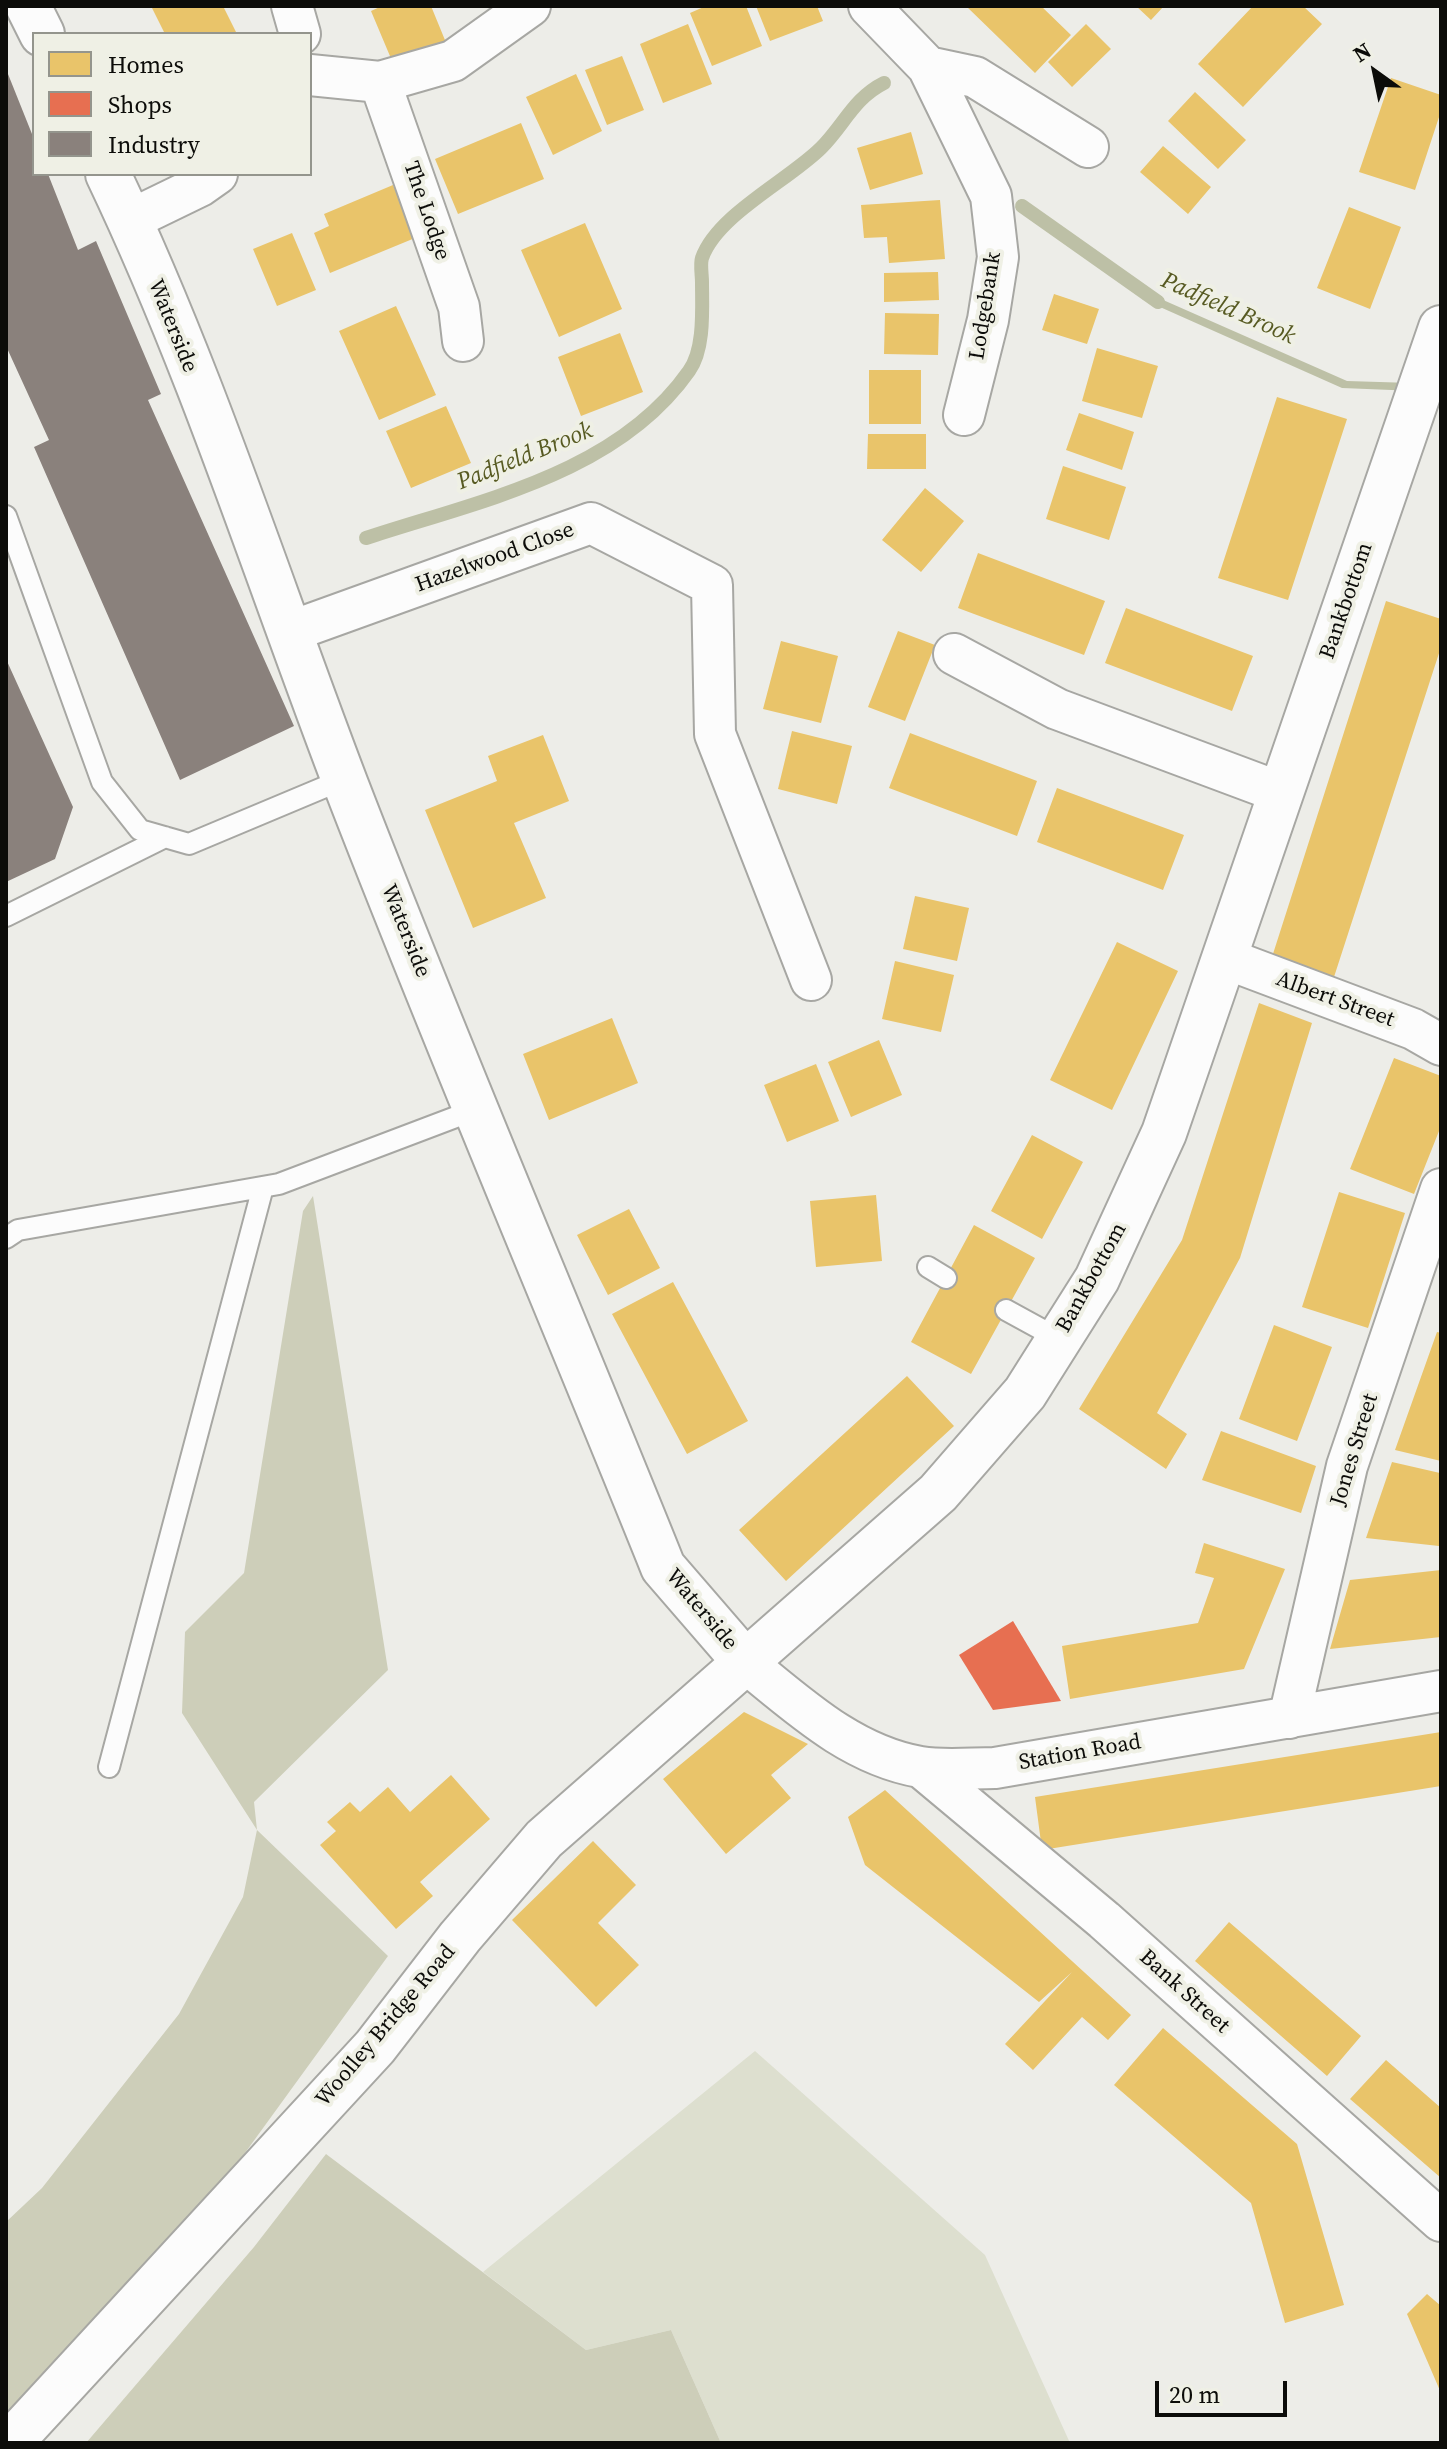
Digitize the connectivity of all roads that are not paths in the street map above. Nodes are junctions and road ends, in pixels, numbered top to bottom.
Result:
1 (28, 6) edge
2 (292, 6) edge
3 (530, 6) edge
4 (869, 6) edge
5 (41, 32) edge
6 (299, 32) edge
7 (928, 67) junction
8 (312, 75) edge
9 (380, 82) junction
10 (1088, 147) dead end
11 (109, 176) edge
12 (214, 176) edge
13 (130, 220) junction
14 (1441, 328) edge
15 (463, 341) dead end
16 (964, 415) dead end
17 (6, 516) edge
18 (289, 632) junction
19 (954, 654) dead end
20 (344, 779) junction
21 (1282, 793) junction
22 (165, 837) junction
23 (6, 916) edge
24 (1227, 959) junction
25 (811, 980) dead end
26 (1441, 1045) edge
27 (477, 1109) junction
28 (263, 1187) junction
29 (1441, 1189) edge
30 (6, 1238) edge
31 (1006, 1310) dead end
32 (1059, 1339) junction
33 (746, 1663) junction
34 (1441, 1691) edge
35 (1289, 1718) junction
36 (109, 1767) dead end
37 (922, 1768) junction
38 (1441, 2221) edge
39 (10, 2443) edge

1 - 5 street
2 - 6 street
3 - 9 street
4 - 7 street, Lodgebank
7 - 10 street
7 - 16 street, Lodgebank
8 - 9 street
9 - 15 street, The Lodge
11 - 13 street, Waterside
12 - 13 street
13 - 18 street, Waterside
14 - 21 street, Bankbottom
17 - 22 lane
18 - 20 street, Waterside
18 - 25 street, Hazelwood Close
19 - 21 street
20 - 22 lane
20 - 27 street, Waterside
21 - 24 street, Bankbottom
22 - 23 lane
24 - 26 street, Albert Street
24 - 32 street, Bankbottom
27 - 28 lane
27 - 33 street, Waterside
28 - 30 lane
28 - 36 lane
29 - 35 street, Jones Street
31 - 32 lane
32 - 33 street, Bankbottom
33 - 37 street, Station Road
33 - 39 street, Woolley Bridge Road
34 - 35 street, Station Road
35 - 37 street, Station Road
37 - 38 street, Bank Street

